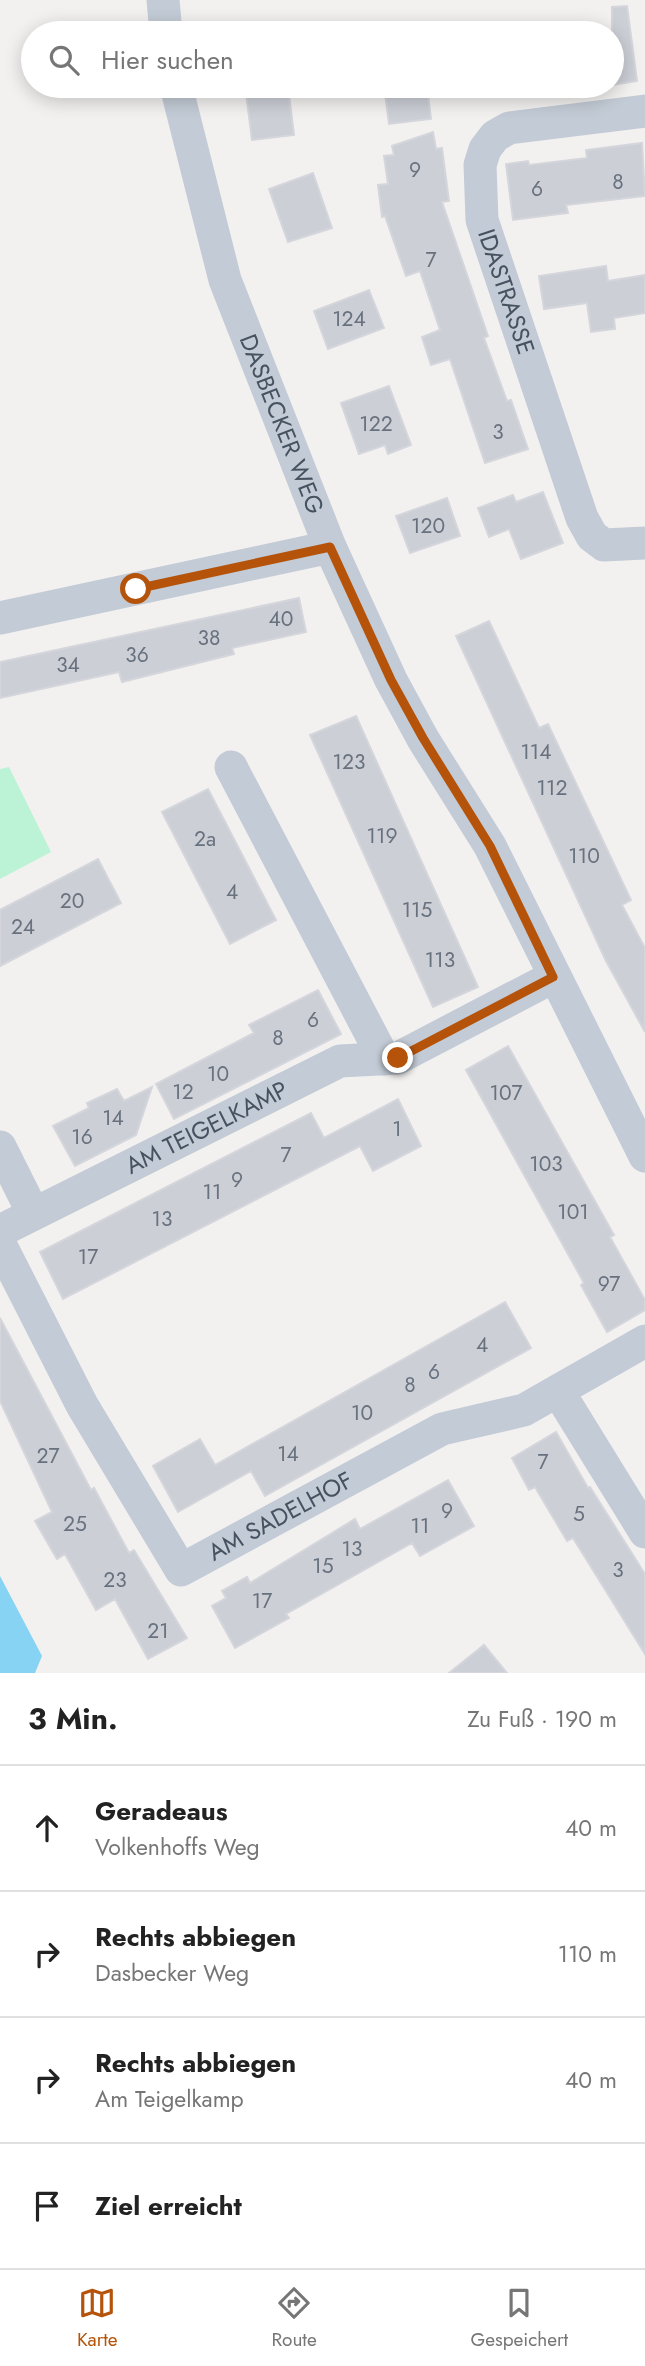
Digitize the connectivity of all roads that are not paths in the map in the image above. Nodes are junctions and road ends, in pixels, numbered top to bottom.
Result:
1 (163, 0) edge
2 (165, 21) edge
3 (179, 98) edge
4 (645, 111) edge
5 (645, 542) edge
6 (330, 547) junction
7 (0, 618) edge
8 (231, 767) dead end
9 (553, 977) junction
10 (384, 1059) junction
11 (0, 1147) edge
12 (645, 1156) edge
13 (33, 1213) junction
14 (0, 1231) edge
15 (0, 1244) edge
16 (645, 1341) edge
17 (558, 1391) junction
18 (645, 1532) edge

1 - 2 street
3 - 6 street, DASBECKER WEG
4 - 5 street, IDASTRASSE
6 - 7 street
6 - 9 street, DASBECKER WEG
8 - 10 street
9 - 10 street, AM TEIGELKAMP
9 - 12 street, DASBECKER WEG
10 - 13 street, AM TEIGELKAMP
11 - 13 street
13 - 14 street, AM TEIGELKAMP
15 - 17 street, AM SADELHOF
16 - 17 street, AM SADELHOF
17 - 18 street

